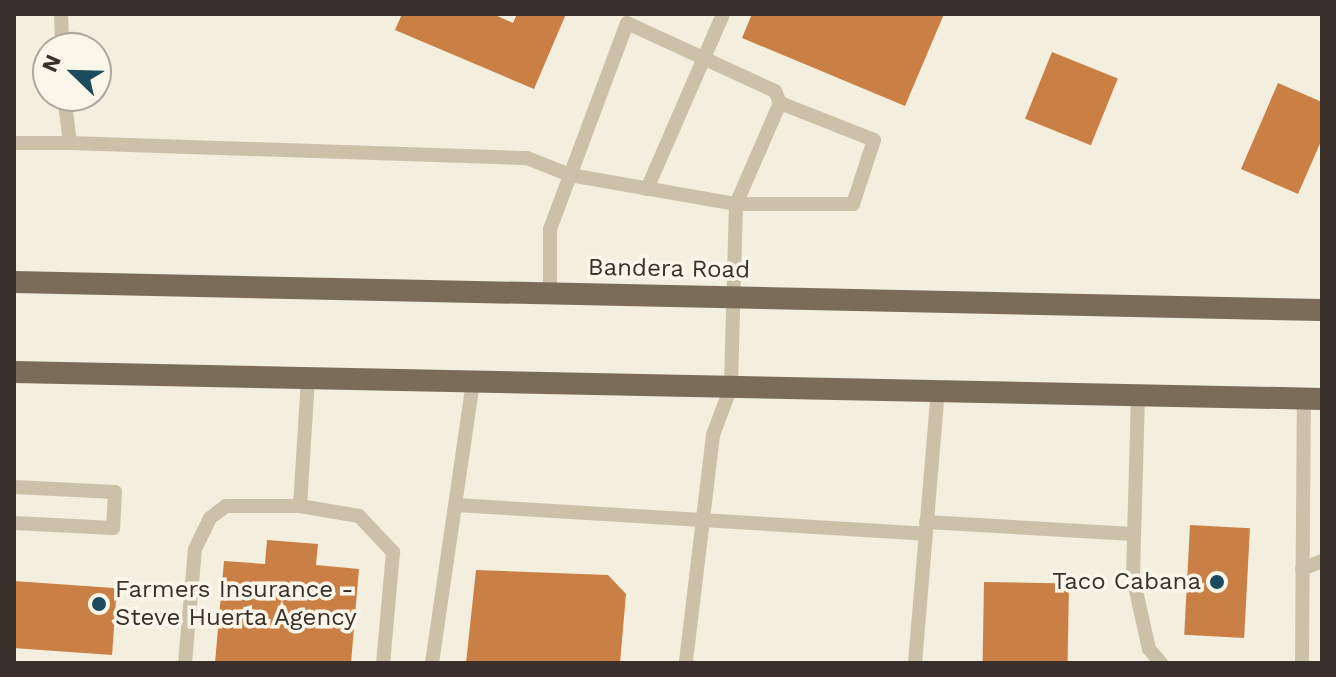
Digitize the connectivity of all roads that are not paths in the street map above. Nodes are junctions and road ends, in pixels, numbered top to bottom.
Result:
1 (723, 14) edge
2 (629, 19) edge
3 (704, 57) junction
4 (780, 103) junction
5 (66, 112) edge
6 (14, 143) edge
7 (70, 143) junction
8 (570, 175) junction
9 (647, 189) junction
10 (736, 204) junction
11 (14, 282) edge
12 (550, 293) junction
13 (732, 297) junction
14 (1322, 310) edge
15 (14, 372) edge
16 (308, 378) junction
17 (473, 382) junction
18 (731, 387) junction
19 (938, 391) junction
20 (1138, 395) junction
21 (1313, 399) edge
22 (14, 487) edge
23 (456, 505) junction
24 (300, 506) junction
25 (700, 519) junction
26 (14, 523) edge
27 (925, 528) junction
28 (1133, 534) junction
29 (1322, 561) edge
30 (1302, 569) junction
31 (185, 663) edge
32 (383, 663) edge
33 (432, 663) edge
34 (686, 663) edge
35 (915, 663) edge
36 (1161, 663) edge
37 (1302, 663) edge

1 - 3 lane
2 - 3 lane
2 - 8 lane
3 - 4 lane
3 - 9 lane
4 - 10 lane
4 - 10 lane
5 - 7 lane
6 - 7 lane
7 - 8 lane
8 - 9 lane
8 - 12 lane
9 - 10 lane
10 - 13 lane
11 - 12 main road, Bandera Road
12 - 13 main road, Bandera Road
13 - 14 main road, Bandera Road
13 - 18 lane
15 - 16 main road
16 - 17 main road
16 - 24 lane
17 - 18 main road
17 - 23 lane
18 - 19 main road
18 - 25 lane
19 - 20 main road
19 - 27 lane
20 - 21 main road
20 - 28 lane
21 - 30 lane
22 - 26 lane
23 - 25 lane
23 - 33 lane
24 - 31 lane
24 - 32 lane
25 - 27 lane
25 - 34 lane
27 - 28 lane
27 - 35 lane
28 - 36 lane
29 - 30 lane
30 - 37 lane

